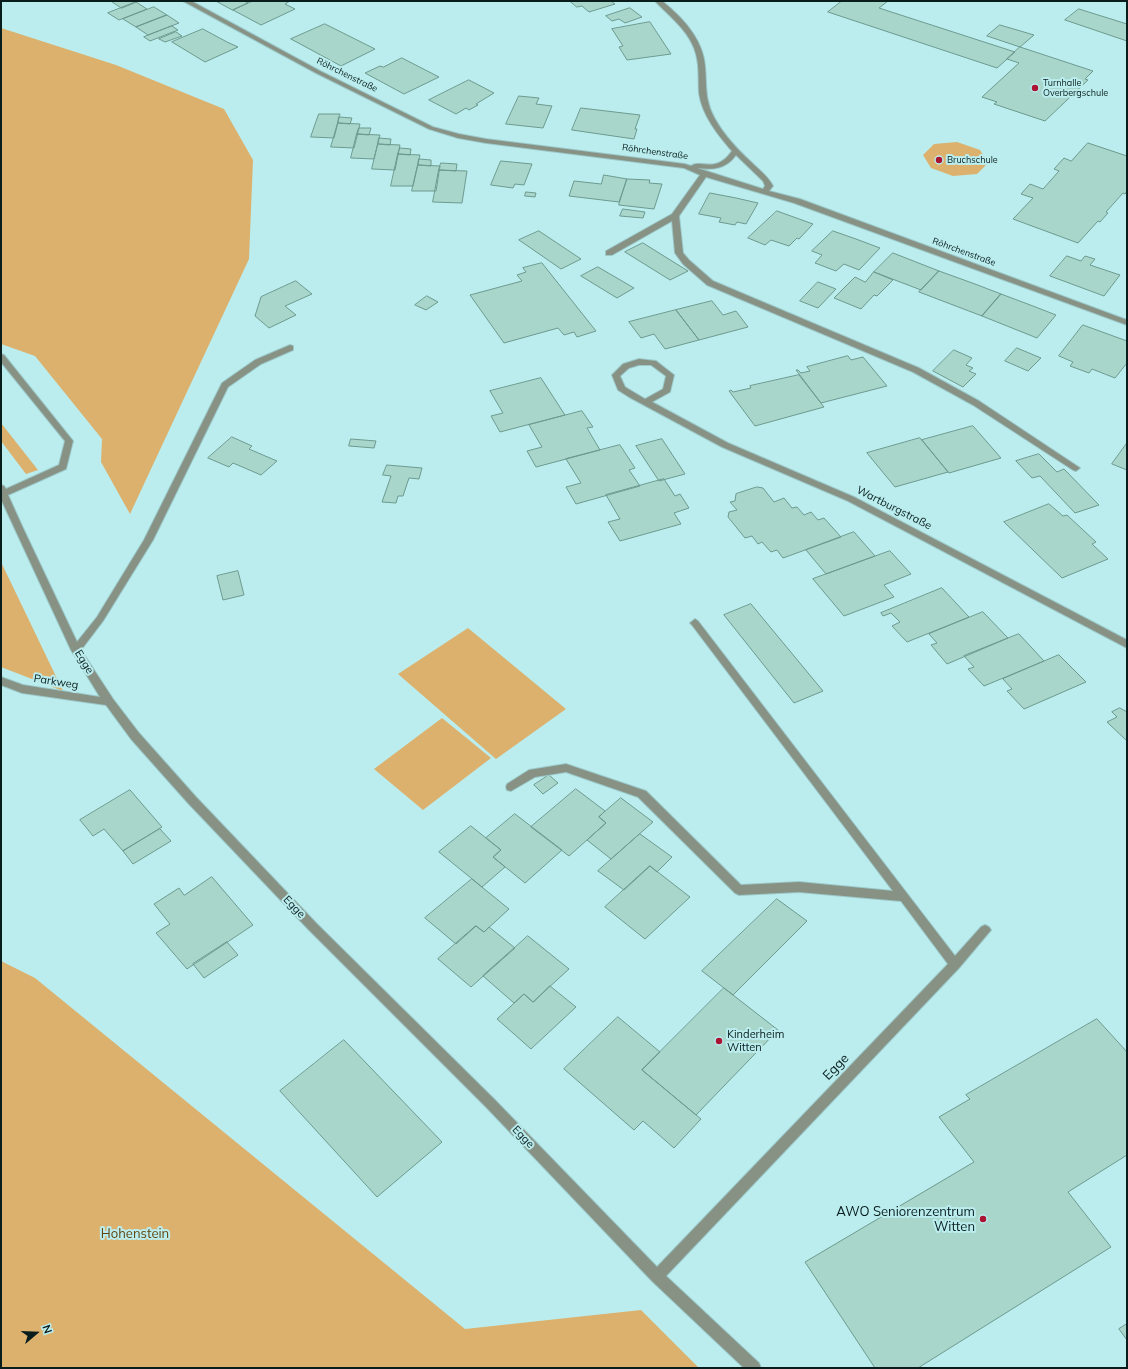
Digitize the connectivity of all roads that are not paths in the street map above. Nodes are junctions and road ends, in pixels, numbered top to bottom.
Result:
1 (186, 1) edge
2 (658, 1) edge
3 (736, 151) junction
4 (685, 166) junction
5 (704, 174) junction
6 (765, 191) junction
7 (675, 216) junction
8 (609, 253) dead end
9 (1127, 323) edge
10 (290, 348) dead end
11 (1, 357) edge
12 (646, 402) junction
13 (1076, 468) dead end
14 (2, 491) edge
15 (695, 623) dead end
16 (1127, 644) edge
17 (76, 650) junction
18 (1, 681) edge
19 (109, 702) junction
20 (511, 787) dead end
21 (904, 897) junction
22 (985, 930) dead end
23 (955, 964) junction
24 (656, 1276) junction
25 (754, 1368) edge

1 - 4 street, Röhrchenstraße
2 - 3 street
3 - 4 street
3 - 6 street
4 - 5 street, Röhrchenstraße
5 - 6 street, Röhrchenstraße
5 - 7 street
6 - 9 street, Röhrchenstraße
7 - 8 street
7 - 13 street
10 - 17 street
11 - 14 street
12 - 12 street, Wartburgstraße
12 - 16 street, Wartburgstraße
14 - 17 street, Egge
15 - 21 street
17 - 19 street, Egge
18 - 19 street, Parkweg
19 - 24 street, Egge
20 - 21 street
21 - 23 street
22 - 23 street, Egge
23 - 24 street, Egge
24 - 25 street, Egge

